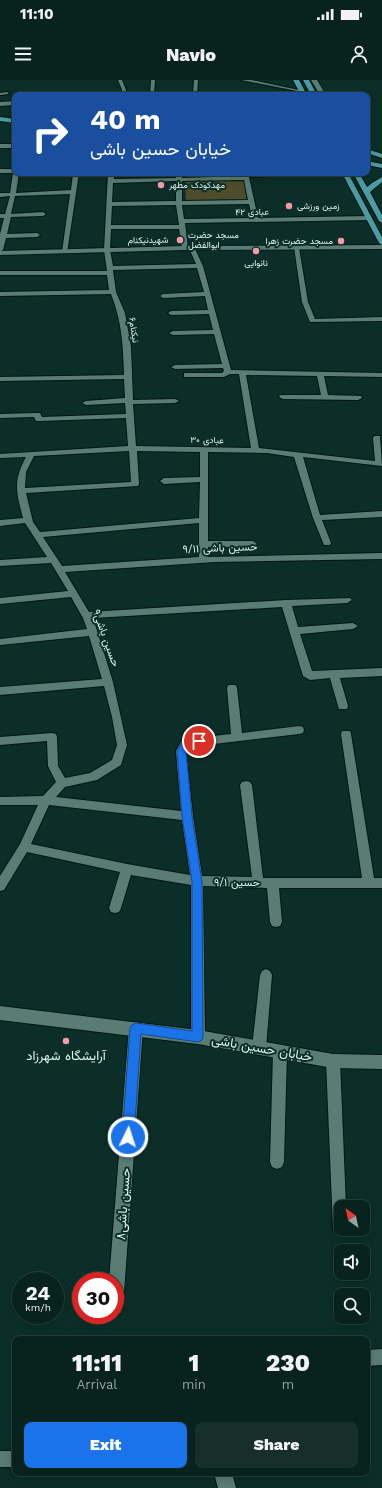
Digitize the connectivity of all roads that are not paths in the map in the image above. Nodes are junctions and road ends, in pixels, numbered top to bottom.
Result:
1 (120, 80) edge
2 (153, 80) edge
3 (196, 80) edge
4 (243, 80) edge
5 (296, 80) edge
6 (306, 80) edge
7 (314, 80) edge
8 (124, 92) edge
9 (152, 92) edge
10 (195, 92) edge
11 (298, 92) edge
12 (302, 92) edge
13 (312, 92) edge
14 (321, 92) edge
15 (7, 93) dead end
16 (0, 94) edge
17 (12, 103) edge
18 (0, 104) edge
19 (0, 119) edge
20 (12, 120) edge
21 (0, 124) edge
22 (12, 125) edge
23 (0, 146) edge
24 (12, 146) edge
25 (370, 152) edge
26 (370, 157) edge
27 (382, 158) edge
28 (370, 164) edge
29 (382, 166) edge
30 (0, 171) edge
31 (12, 172) edge
32 (15, 176) edge
33 (76, 176) edge
34 (111, 176) edge
35 (179, 176) edge
36 (246, 176) edge
37 (347, 176) edge
38 (358, 176) edge
39 (382, 179) edge
40 (179, 180) junction
41 (110, 181) junction
42 (74, 192) junction
43 (366, 192) junction
44 (13, 194) junction
45 (0, 195) edge
46 (180, 202) junction
47 (251, 202) junction
48 (109, 204) junction
49 (43, 214) dead end
50 (3, 216) edge
51 (369, 218) junction
52 (256, 221) junction
53 (382, 221) edge
54 (182, 224) junction
55 (108, 228) junction
56 (37, 235) dead end
57 (2, 236) edge
58 (382, 244) edge
59 (382, 247) edge
60 (188, 248) junction
61 (296, 248) junction
62 (334, 248) junction
63 (107, 250) junction
64 (0, 251) edge
65 (65, 252) junction
66 (382, 255) edge
67 (200, 266) junction
68 (110, 270) junction
69 (0, 273) edge
70 (113, 292) junction
71 (0, 294) edge
72 (207, 294) junction
73 (163, 296) dead end
74 (212, 312) junction
75 (171, 313) dead end
76 (382, 320) edge
77 (217, 332) junction
78 (173, 333) dead end
79 (175, 366) dead end
80 (227, 369) junction
81 (242, 372) junction
82 (320, 374) junction
83 (187, 375) dead end
84 (382, 375) edge
85 (127, 377) junction
86 (0, 379) edge
87 (283, 397) dead end
88 (325, 398) junction
89 (358, 398) dead end
90 (129, 401) junction
91 (175, 401) dead end
92 (86, 403) dead end
93 (0, 416) edge
94 (129, 416) junction
95 (377, 438) dead end
96 (132, 448) junction
97 (204, 450) junction
98 (255, 451) junction
99 (31, 455) junction
100 (298, 455) junction
101 (0, 456) edge
102 (380, 464) edge
103 (204, 479) junction
104 (164, 481) dead end
105 (21, 491) junction
106 (382, 514) edge
107 (317, 518) junction
108 (29, 520) junction
109 (204, 520) junction
110 (0, 522) edge
111 (38, 535) junction
112 (327, 543) dead end
113 (204, 544) junction
114 (253, 544) dead end
115 (382, 556) edge
116 (53, 560) junction
117 (203, 560) junction
118 (0, 563) edge
119 (59, 569) junction
120 (74, 594) junction
121 (347, 600) dead end
122 (0, 601) edge
123 (286, 603) junction
124 (86, 615) junction
125 (353, 626) dead end
126 (294, 631) junction
127 (92, 632) junction
128 (0, 642) edge
129 (382, 672) edge
130 (334, 674) junction
131 (108, 682) junction
132 (232, 688) dead end
133 (0, 691) edge
134 (343, 706) dead end
135 (299, 730) dead end
136 (346, 734) dead end
137 (237, 736) junction
138 (0, 741) edge
139 (62, 783) junction
140 (246, 785) dead end
141 (46, 800) junction
142 (0, 801) edge
143 (187, 816) junction
144 (24, 847) junction
145 (126, 869) junction
146 (197, 882) junction
147 (258, 882) junction
148 (272, 882) junction
149 (369, 883) junction
150 (382, 883) edge
151 (0, 886) edge
152 (116, 908) dead end
153 (276, 922) dead end
154 (266, 975) dead end
155 (0, 1013) edge
156 (136, 1028) junction
157 (198, 1037) junction
158 (259, 1048) junction
159 (280, 1052) junction
160 (333, 1061) junction
161 (382, 1062) edge
162 (277, 1162) dead end
163 (339, 1200) edge
164 (118, 1272) edge
165 (382, 1357) edge
166 (370, 1358) edge
167 (0, 1459) edge
168 (12, 1459) edge
169 (224, 1476) edge
170 (227, 1488) edge

1 - 8 street
2 - 9 street
3 - 10 street
4 - 11 street
5 - 12 main road
6 - 13 main road
7 - 14 street
15 - 16 street
17 - 18 street
19 - 20 main road
21 - 22 main road
23 - 24 street
25 - 27 main road
26 - 27 main road
28 - 29 main road
30 - 31 street
32 - 44 street
33 - 42 street
34 - 41 street, نیکنام۶
35 - 40 street
36 - 40 street
36 - 47 street
37 - 51 main road
38 - 43 main road
39 - 43 main road
40 - 41 street
40 - 46 street
41 - 48 street, نیکنام۶
42 - 44 street
42 - 65 street
43 - 53 main road
44 - 45 street
44 - 50 street
46 - 47 street
46 - 48 street
46 - 54 street
47 - 52 street
48 - 55 street, نیکنام۶
49 - 50 street
50 - 57 street
51 - 52 street, عبادی ۴۲
51 - 58 main road
52 - 54 street, عبادی ۴۲
54 - 55 street, عبادی ۴۲
54 - 60 street
55 - 63 street, نیکنام۶
56 - 57 street
57 - 64 street
59 - 62 street
60 - 61 street, شهیدنیکنام
60 - 63 street, شهیدنیکنام
60 - 67 street
61 - 62 street, شهیدنیکنام
61 - 76 street
62 - 66 street
63 - 65 street, شهیدنیکنام
63 - 68 street, نیکنام۶
64 - 65 street, شهیدنیکنام
67 - 68 street
67 - 72 street
68 - 69 street
68 - 70 street, نیکنام۶
70 - 71 street
70 - 85 street, نیکنام۶
72 - 73 street
72 - 74 street
74 - 75 street
74 - 77 street
77 - 78 street
77 - 80 street
79 - 80 street
80 - 81 street
80 - 83 street
81 - 82 street
81 - 98 street
82 - 84 street
82 - 88 street
85 - 86 street
85 - 90 street, نیکنام۶
87 - 88 street
88 - 89 street
90 - 91 street
90 - 92 street
90 - 94 street, نیکنام۶
93 - 94 street
94 - 96 street, نیکنام۶
95 - 102 street
96 - 97 street, عبادی ۳۰
96 - 99 street, عبادی ۳۰
96 - 105 street, نیکنام۶
97 - 98 street, عبادی ۳۰
97 - 103 street
98 - 100 street, عبادی ۳۰
99 - 101 street, عبادی ۳۰
99 - 105 street, حسین باشی۹
100 - 102 street, عبادی ۳۰
100 - 107 street
103 - 104 street
103 - 109 street
105 - 108 street, حسین باشی۹
106 - 107 street
107 - 112 street
108 - 110 street
108 - 111 street, حسین باشی۹
109 - 111 street
109 - 113 street
111 - 116 street, حسین باشی۹
113 - 114 street
113 - 117 street
115 - 117 street, حسین باشی ۹/۱۱
116 - 118 street
116 - 119 street, حسین باشی۹
117 - 119 street, حسین باشی ۹/۱۱
119 - 120 street, حسین باشی۹
120 - 122 street
120 - 124 street, حسین باشی۹
121 - 123 street
123 - 124 street
123 - 126 street
124 - 127 street, حسین باشی۹
125 - 126 street
126 - 130 street
127 - 128 street
127 - 131 street, حسین باشی۹
129 - 130 street
130 - 134 street
131 - 133 street
131 - 139 street, حسین باشی۹
132 - 137 street
135 - 137 street
136 - 149 street
137 - 143 street
138 - 139 street
139 - 141 street
140 - 147 street
141 - 142 street
141 - 143 street
141 - 144 street
143 - 146 street
144 - 145 street, حسین ۹/۱
144 - 151 street
145 - 146 street, حسین ۹/۱
145 - 152 street
146 - 147 street, حسین ۹/۱
146 - 157 street
147 - 148 street, حسین ۹/۱
148 - 149 street, حسین ۹/۱
148 - 153 street
149 - 150 street, حسین ۹/۱
154 - 158 street
155 - 156 street, خیابان حسین باشی
156 - 157 street, خیابان حسین باشی
156 - 164 street, حسین باشی۸
157 - 158 street, خیابان حسین باشی
158 - 159 street, خیابان حسین باشی
159 - 160 street, خیابان حسین باشی
159 - 162 street
160 - 161 street, خیابان حسین باشی
160 - 163 street
165 - 166 street
167 - 168 street
169 - 170 street

